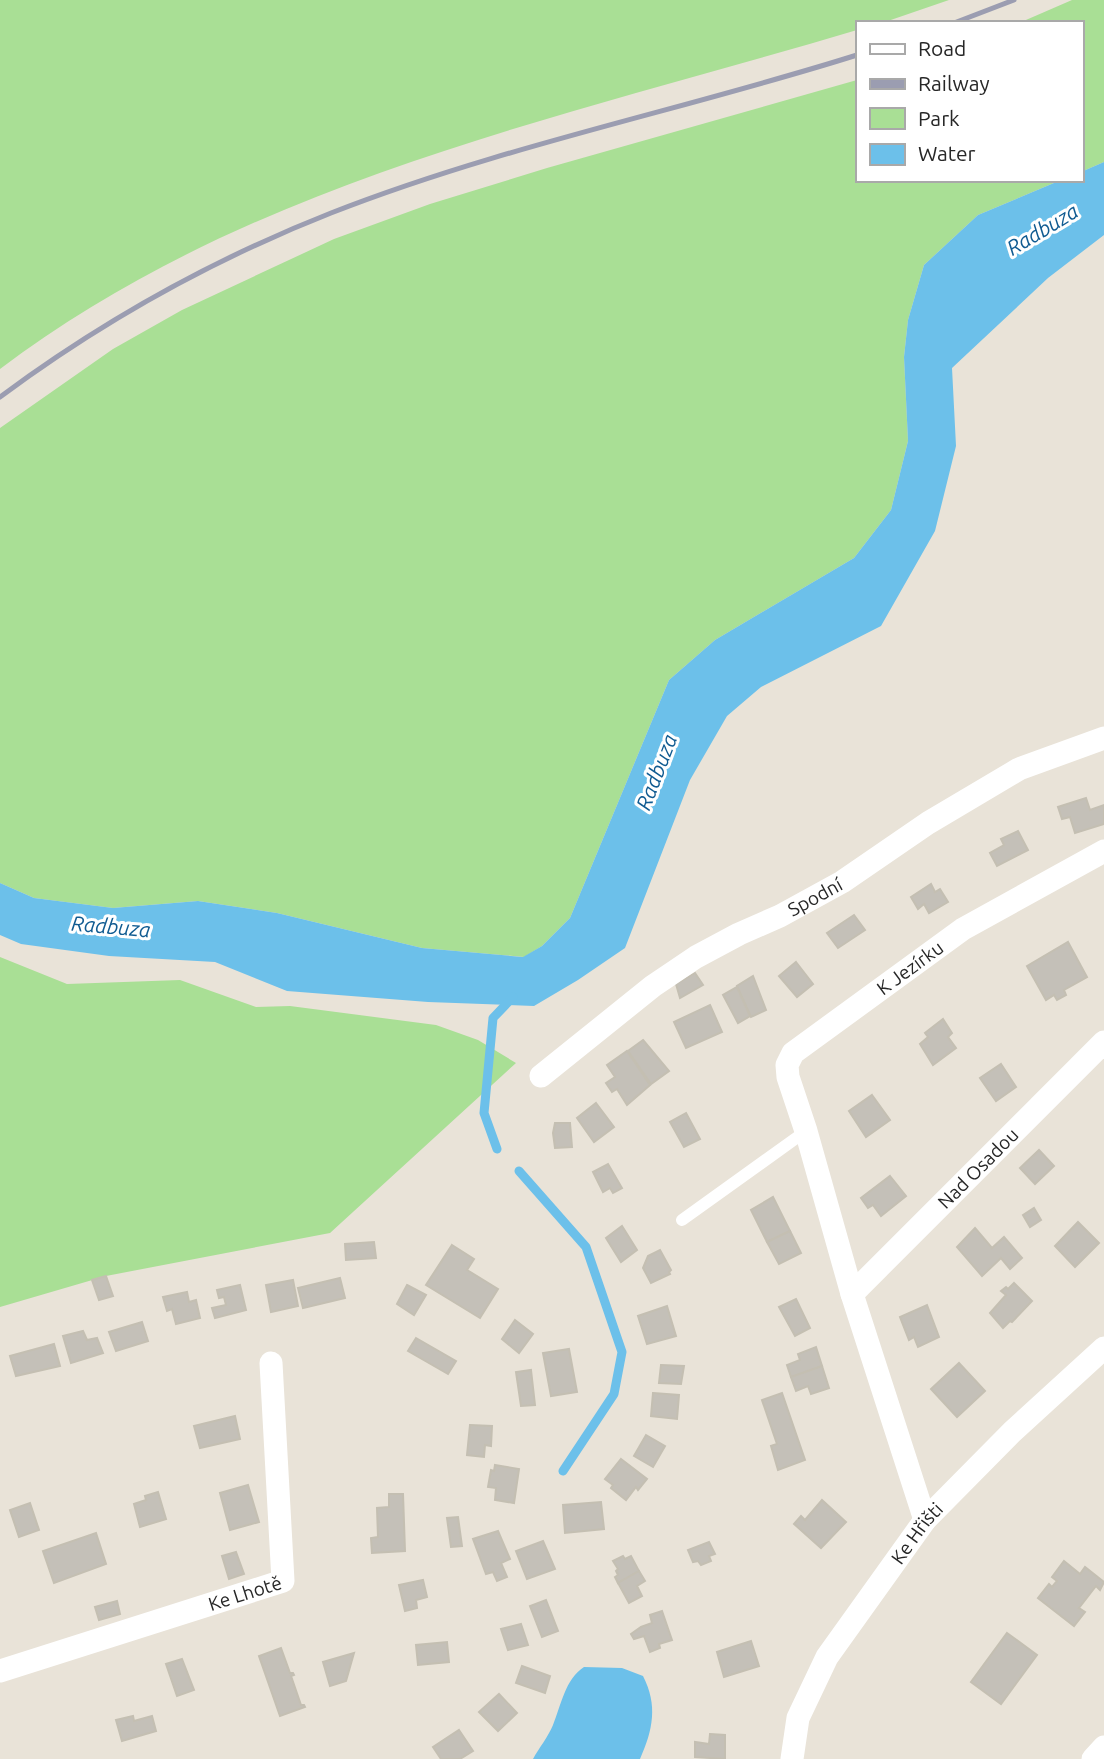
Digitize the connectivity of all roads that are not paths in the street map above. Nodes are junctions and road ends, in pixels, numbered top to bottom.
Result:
1 (1104, 738) edge
2 (1104, 851) edge
3 (1104, 1042) edge
4 (541, 1076) dead end
5 (806, 1131) junction
6 (682, 1220) dead end
7 (852, 1294) junction
8 (1104, 1348) edge
9 (271, 1363) dead end
10 (925, 1520) junction
11 (0, 1671) edge
12 (1104, 1747) edge
13 (792, 1759) edge
14 (1093, 1759) edge

1 - 4 street, Spodní
2 - 5 street, K Jezírku
3 - 7 street, Nad Osadou
5 - 6 lane
5 - 7 street, K Jezírku
7 - 10 street, K Jezírku
8 - 10 street, Ke Hřišti
9 - 11 street, Ke Lhotě
10 - 13 street, Ke Hřišti
12 - 14 street

